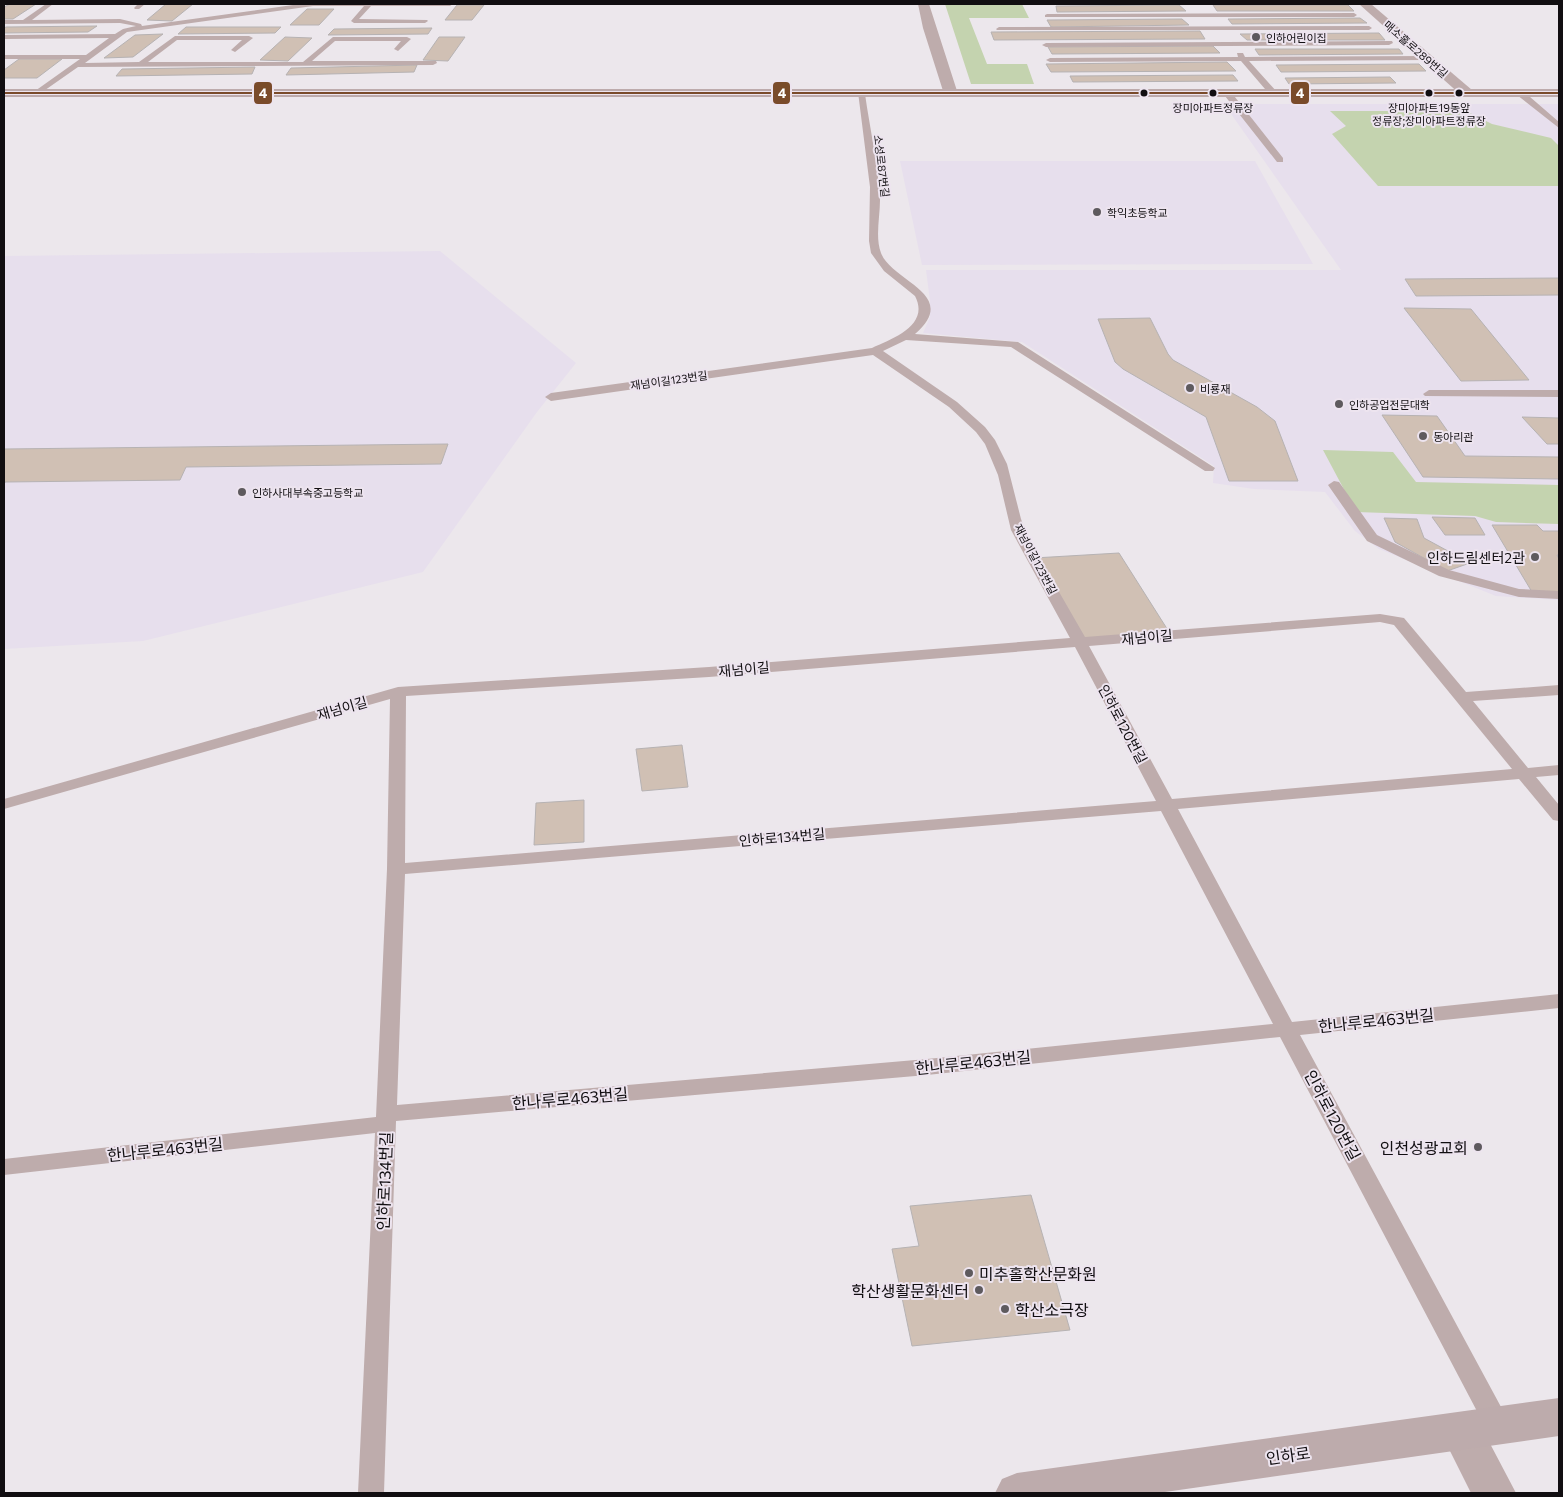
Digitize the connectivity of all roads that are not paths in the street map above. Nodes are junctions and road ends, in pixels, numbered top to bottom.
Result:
1 (50, 4) edge
2 (313, 4) edge
3 (368, 4) edge
4 (422, 4) edge
5 (450, 4) edge
6 (923, 4) edge
7 (1365, 4) edge
8 (415, 12) dead end
9 (1204, 12) junction
10 (1354, 15) dead end
11 (1047, 16) dead end
12 (425, 21) dead end
13 (4, 22) edge
14 (24, 22) junction
15 (149, 27) junction
16 (1217, 28) junction
17 (1369, 28) dead end
18 (999, 29) dead end
19 (116, 36) junction
20 (4, 37) edge
21 (1389, 43) dead end
22 (1231, 44) junction
23 (1046, 45) dead end
24 (398, 49) dead end
25 (235, 50) dead end
26 (4, 57) edge
27 (88, 57) junction
28 (1426, 58) junction
29 (1244, 59) junction
30 (1050, 60) dead end
31 (433, 63) dead end
32 (140, 64) junction
33 (305, 64) junction
34 (77, 65) junction
35 (38, 93) junction
36 (1467, 93) junction
37 (1520, 93) junction
38 (1559, 93) edge
39 (4, 94) edge
40 (861, 94) junction
41 (951, 94) junction
42 (1228, 94) junction
43 (1274, 94) junction
44 (1559, 126) edge
45 (1280, 160) dead end
46 (873, 242) joint
47 (904, 336) junction
48 (1014, 344) junction
49 (875, 351) junction
50 (1430, 394) dead end
51 (1559, 394) edge
52 (551, 397) dead end
53 (1334, 485) dead end
54 (1559, 595) edge
55 (1079, 642) junction
56 (1559, 690) edge
57 (398, 692) junction
58 (1462, 697) junction
59 (1559, 770) edge
60 (1524, 773) junction
61 (4, 804) edge
62 (1167, 805) junction
63 (1559, 816) edge
64 (396, 869) junction
65 (1559, 1001) edge
66 (1287, 1030) junction
67 (386, 1119) junction
68 (4, 1167) edge
69 (1559, 1417) edge
70 (1480, 1428) junction
71 (371, 1493) edge
72 (1017, 1493) edge
73 (1494, 1493) edge

1 - 14 lane
2 - 3 lane
2 - 15 lane
3 - 4 lane
3 - 12 lane
4 - 5 lane
4 - 8 lane
6 - 41 street
7 - 28 street, 매소홀로289번길
9 - 10 lane
9 - 11 lane
9 - 16 lane
13 - 14 lane
14 - 15 lane
15 - 19 lane
16 - 17 lane
16 - 18 lane
16 - 22 lane
19 - 20 lane
19 - 27 lane
21 - 22 lane
22 - 23 lane
22 - 29 lane
24 - 33 lane
25 - 32 lane
26 - 27 lane
27 - 34 lane
28 - 29 lane
28 - 36 street, 매소홀로289번길
29 - 30 lane
29 - 43 lane
31 - 33 lane
32 - 33 lane
32 - 34 lane
34 - 35 lane
35 - 39 main road
35 - 40 main road
36 - 37 main road
36 - 43 main road
37 - 38 main road
37 - 44 lane
40 - 41 main road
40 - 46 lane, 소성로87번길
41 - 42 main road
42 - 43 main road
42 - 45 lane
46 - 47 lane, 재넘이길123번길
47 - 48 lane
47 - 49 lane, 재넘이길123번길
48 - 48 lane
49 - 52 lane, 재넘이길123번길
49 - 55 lane, 재넘이길123번길
50 - 51 lane
53 - 54 lane
55 - 57 lane, 재넘이길
55 - 58 lane, 재넘이길
55 - 62 lane, 인하로120번길
56 - 58 lane
57 - 61 lane, 재넘이길
57 - 64 lane, 인하로134번길
58 - 60 lane, 재넘이길
59 - 60 lane
60 - 62 lane
60 - 63 lane, 재넘이길
62 - 64 lane, 인하로134번길
62 - 66 lane, 인하로120번길
64 - 67 lane, 인하로134번길
65 - 66 lane, 한나루로463번길
66 - 67 lane, 한나루로463번길
66 - 70 lane, 인하로120번길
67 - 68 lane, 한나루로463번길
67 - 71 lane, 인하로134번길
69 - 70 main road, 인하로
70 - 72 main road, 인하로
70 - 73 street

